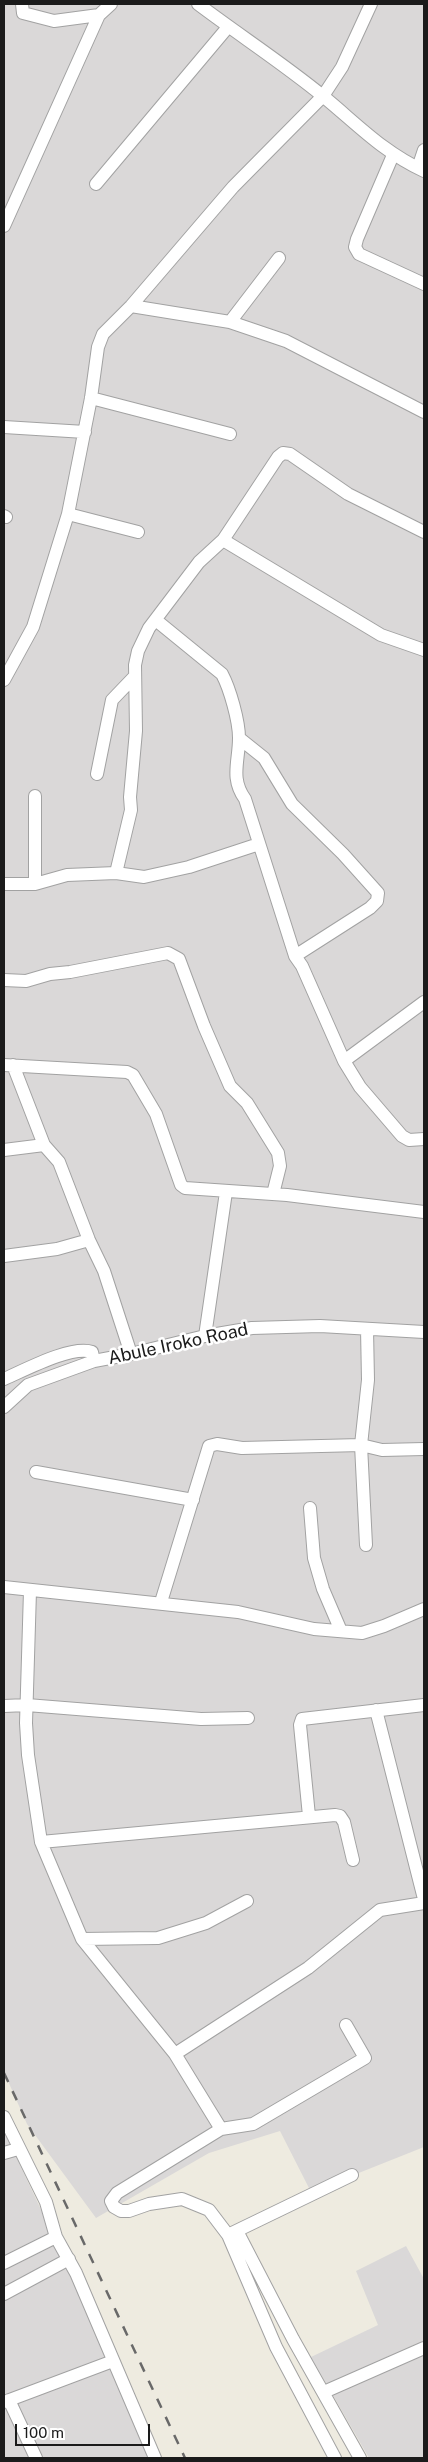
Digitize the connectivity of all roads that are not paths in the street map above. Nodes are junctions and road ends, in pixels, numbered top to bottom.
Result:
1 (22, 4) edge
2 (111, 4) edge
3 (198, 4) edge
4 (371, 4) edge
5 (99, 15) junction
6 (228, 27) junction
7 (323, 96) junction
8 (424, 150) edge
9 (393, 155) junction
10 (421, 170) edge
11 (96, 184) dead end
12 (4, 226) edge
13 (279, 258) dead end
14 (424, 284) edge
15 (132, 306) junction
16 (230, 322) junction
17 (91, 398) junction
18 (424, 412) edge
19 (4, 427) edge
20 (85, 432) junction
21 (230, 434) dead end
22 (68, 514) junction
23 (138, 532) dead end
24 (424, 532) edge
25 (223, 540) junction
26 (157, 621) junction
27 (424, 650) edge
28 (5, 676) edge
29 (135, 676) junction
30 (239, 738) junction
31 (97, 774) dead end
32 (35, 796) dead end
33 (259, 844) junction
34 (116, 873) junction
35 (4, 884) edge
36 (36, 884) junction
37 (295, 956) junction
38 (4, 980) edge
39 (424, 1002) edge
40 (344, 1061) junction
41 (8, 1065) edge
42 (424, 1139) edge
43 (44, 1145) junction
44 (4, 1150) edge
45 (226, 1192) junction
46 (273, 1194) junction
47 (424, 1212) edge
48 (89, 1240) junction
49 (4, 1256) edge
50 (366, 1329) junction
51 (424, 1332) edge
52 (205, 1336) junction
53 (131, 1354) junction
54 (94, 1361) junction
55 (4, 1378) edge
56 (4, 1407) edge
57 (361, 1445) junction
58 (424, 1448) edge
59 (36, 1472) dead end
60 (193, 1500) junction
61 (310, 1508) dead end
62 (366, 1545) dead end
63 (4, 1587) edge
64 (30, 1591) junction
65 (161, 1602) junction
66 (424, 1609) edge
67 (341, 1632) junction
68 (424, 1705) edge
69 (4, 1706) edge
70 (27, 1706) junction
71 (376, 1710) junction
72 (248, 1718) dead end
73 (309, 1816) junction
74 (41, 1842) junction
75 (352, 1860) dead end
76 (424, 1899) edge
77 (247, 1901) dead end
78 (424, 1903) edge
79 (82, 1939) junction
80 (346, 2025) dead end
81 (175, 2054) junction
82 (4, 2117) edge
83 (221, 2129) junction
84 (18, 2149) junction
85 (4, 2153) edge
86 (352, 2175) dead end
87 (233, 2233) junction
88 (56, 2236) junction
89 (69, 2259) junction
90 (4, 2263) edge
91 (4, 2294) edge
92 (424, 2348) edge
93 (113, 2361) junction
94 (324, 2392) junction
95 (6, 2401) edge
96 (36, 2458) edge
97 (155, 2458) edge
98 (336, 2458) edge
99 (360, 2458) edge

1 - 5 street
2 - 5 street
3 - 6 street
4 - 7 street
5 - 12 street
6 - 7 street
6 - 11 street
7 - 9 street
7 - 15 street
8 - 10 street
9 - 10 street
9 - 14 street
13 - 16 street
15 - 16 street
15 - 17 street
16 - 18 street
17 - 20 street
17 - 21 street
19 - 20 street
20 - 22 street
22 - 23 street
22 - 28 street
24 - 25 street
25 - 26 street
25 - 27 street
26 - 29 street
26 - 30 street
29 - 31 street
29 - 34 street
30 - 33 street
30 - 37 street
32 - 36 street
33 - 34 street
33 - 37 street
34 - 36 street
35 - 36 street
37 - 40 street
38 - 46 street
39 - 40 street
40 - 42 street
41 - 43 street
41 - 45 street
43 - 44 street
43 - 48 street
45 - 46 street
45 - 52 street
46 - 47 street
48 - 49 street
48 - 53 street
50 - 51 street, Abule Iroko Road
50 - 52 street, Abule Iroko Road
50 - 57 street
52 - 53 street, Abule Iroko Road
53 - 54 street, Abule Iroko Road
54 - 55 street
54 - 56 street, Abule Iroko Road
57 - 58 street
57 - 60 street
57 - 62 street
59 - 60 street
60 - 65 street
61 - 67 street
63 - 64 street
64 - 65 street
64 - 70 street
65 - 67 street
66 - 67 street
68 - 71 street
69 - 70 street
70 - 72 street
70 - 74 street
71 - 73 street
71 - 76 street
73 - 74 street
73 - 75 street
74 - 79 street
77 - 79 street
78 - 81 street
79 - 81 street
80 - 83 street
81 - 83 street
82 - 84 street
83 - 87 street
84 - 85 street
84 - 88 street
86 - 87 street
87 - 94 street
87 - 98 street
88 - 89 street
88 - 90 street
89 - 91 street
89 - 93 street
92 - 94 street
93 - 95 street
93 - 97 street
94 - 99 street
95 - 96 street

